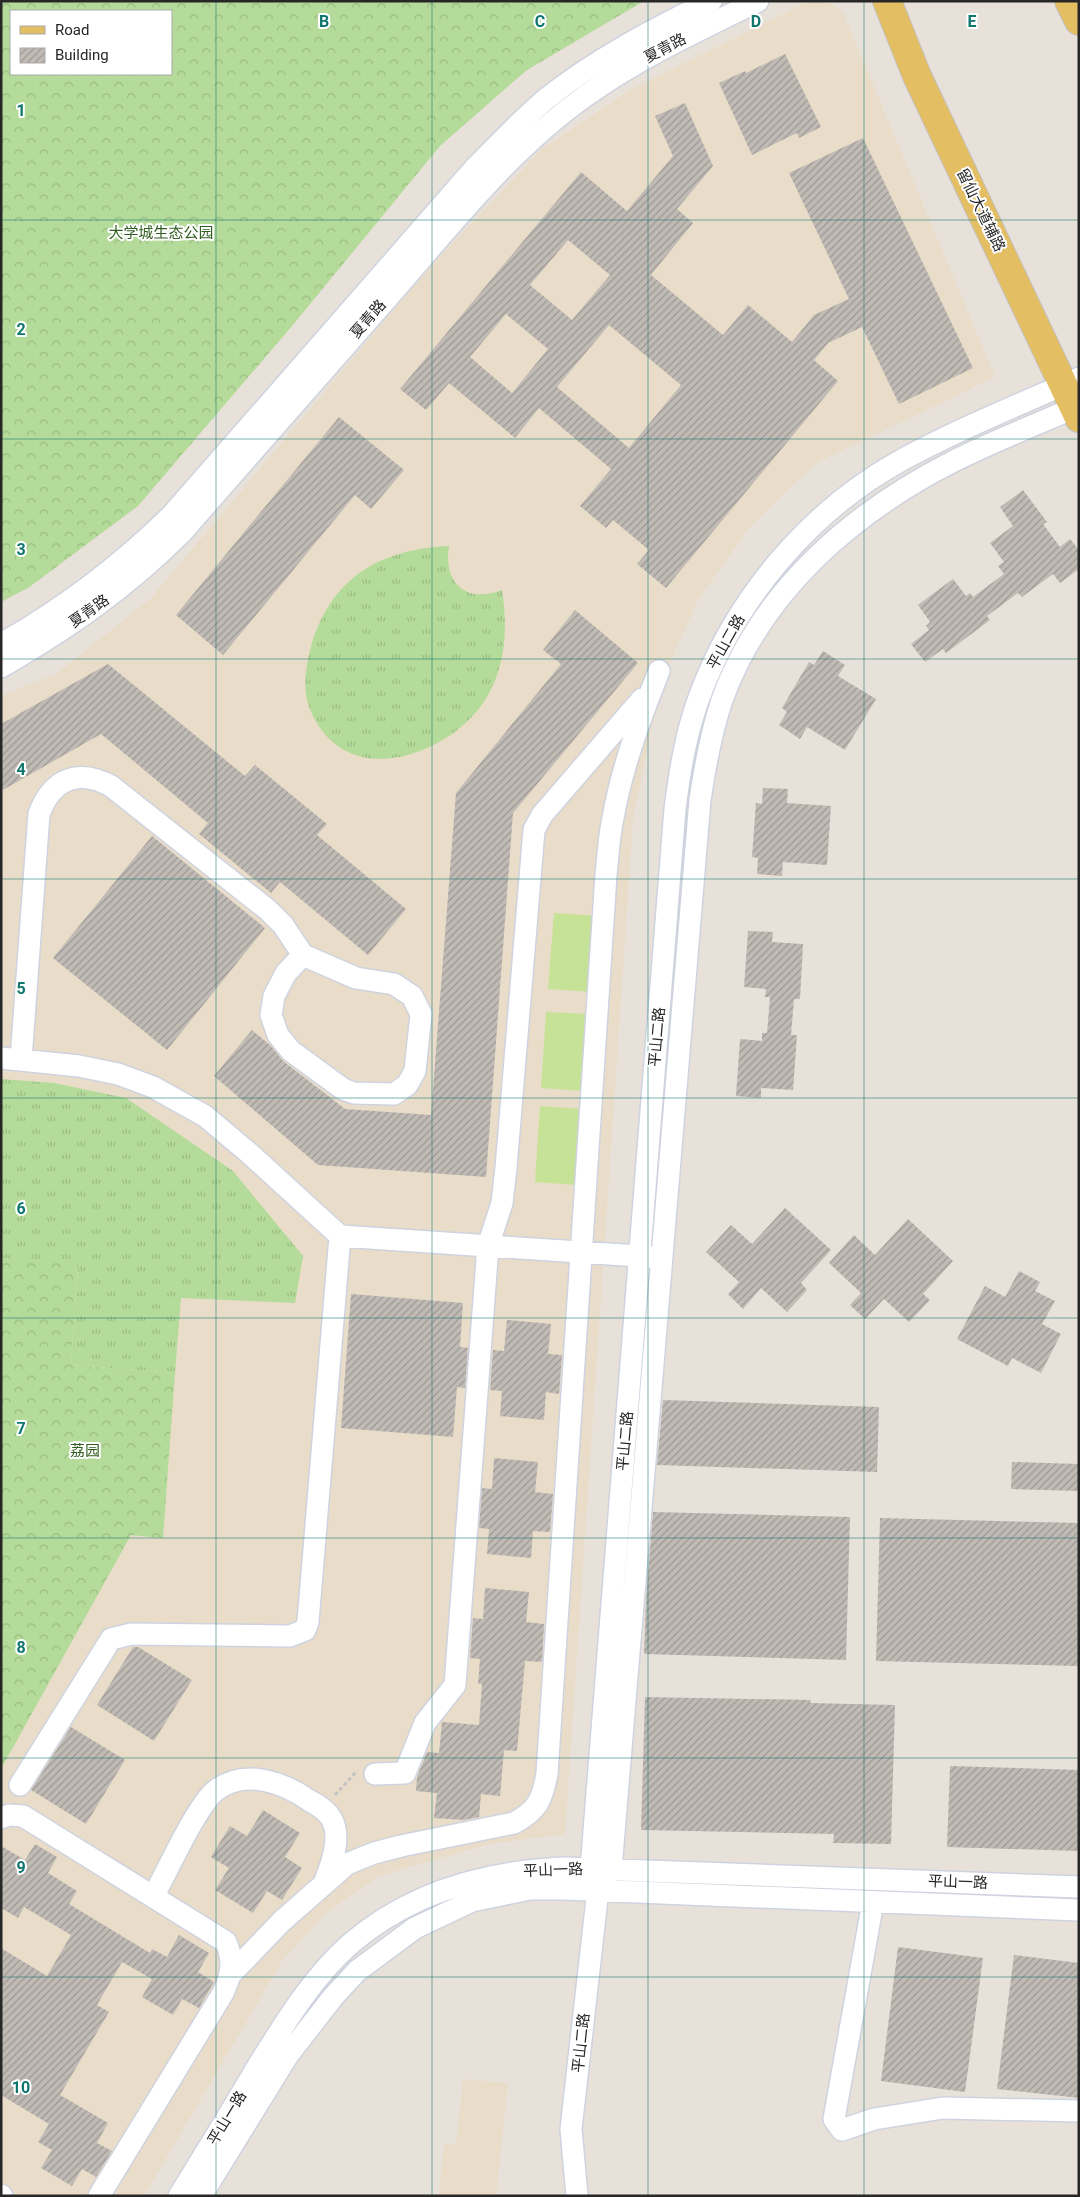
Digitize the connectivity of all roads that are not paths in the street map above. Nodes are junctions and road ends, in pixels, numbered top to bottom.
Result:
1 (711, 1) edge
2 (758, 1) edge
3 (887, 1) edge
4 (905, 1) edge
5 (1069, 1) edge
6 (1079, 21) edge
7 (1076, 393) edge
8 (1, 644) edge
9 (1, 667) edge
10 (302, 955) junction
11 (11, 1059) edge
12 (340, 1236) junction
13 (488, 1246) junction
14 (581, 1252) junction
15 (640, 1256) junction
16 (662, 1257) junction
17 (375, 1774) road end
18 (20, 1785) dead end
19 (1, 1818) edge
20 (601, 1869) junction
21 (325, 1881) junction
22 (1079, 1887) edge
23 (598, 1890) junction
24 (153, 1897) junction
25 (873, 1902) junction
26 (1079, 1910) edge
27 (231, 1974) junction
28 (1079, 2111) edge
29 (99, 2196) edge
30 (179, 2196) edge
31 (201, 2196) edge
32 (576, 2196) edge

1 - 8 street, 夏青路
2 - 9 street, 夏青路
3 - 7 main road, 留仙大道辅路
4 - 7 main road, 留仙大道辅路
5 - 6 main road
7 - 15 street, 平山二路
7 - 16 street, 平山二路
10 - 10 street
10 - 11 street
11 - 12 street
12 - 13 street
12 - 18 street
13 - 14 street
13 - 14 street
13 - 17 street
14 - 15 street
14 - 21 street
15 - 16 street
15 - 20 street, 平山二路
16 - 20 street, 平山二路
19 - 24 street
20 - 22 street, 平山一路
20 - 23 street, 平山二路
20 - 30 street, 平山一路
21 - 24 street
21 - 27 street
23 - 25 street, 平山一路
23 - 31 street, 平山一路
23 - 32 street, 平山二路
24 - 27 street
25 - 26 street, 平山一路
25 - 28 street
27 - 29 street

